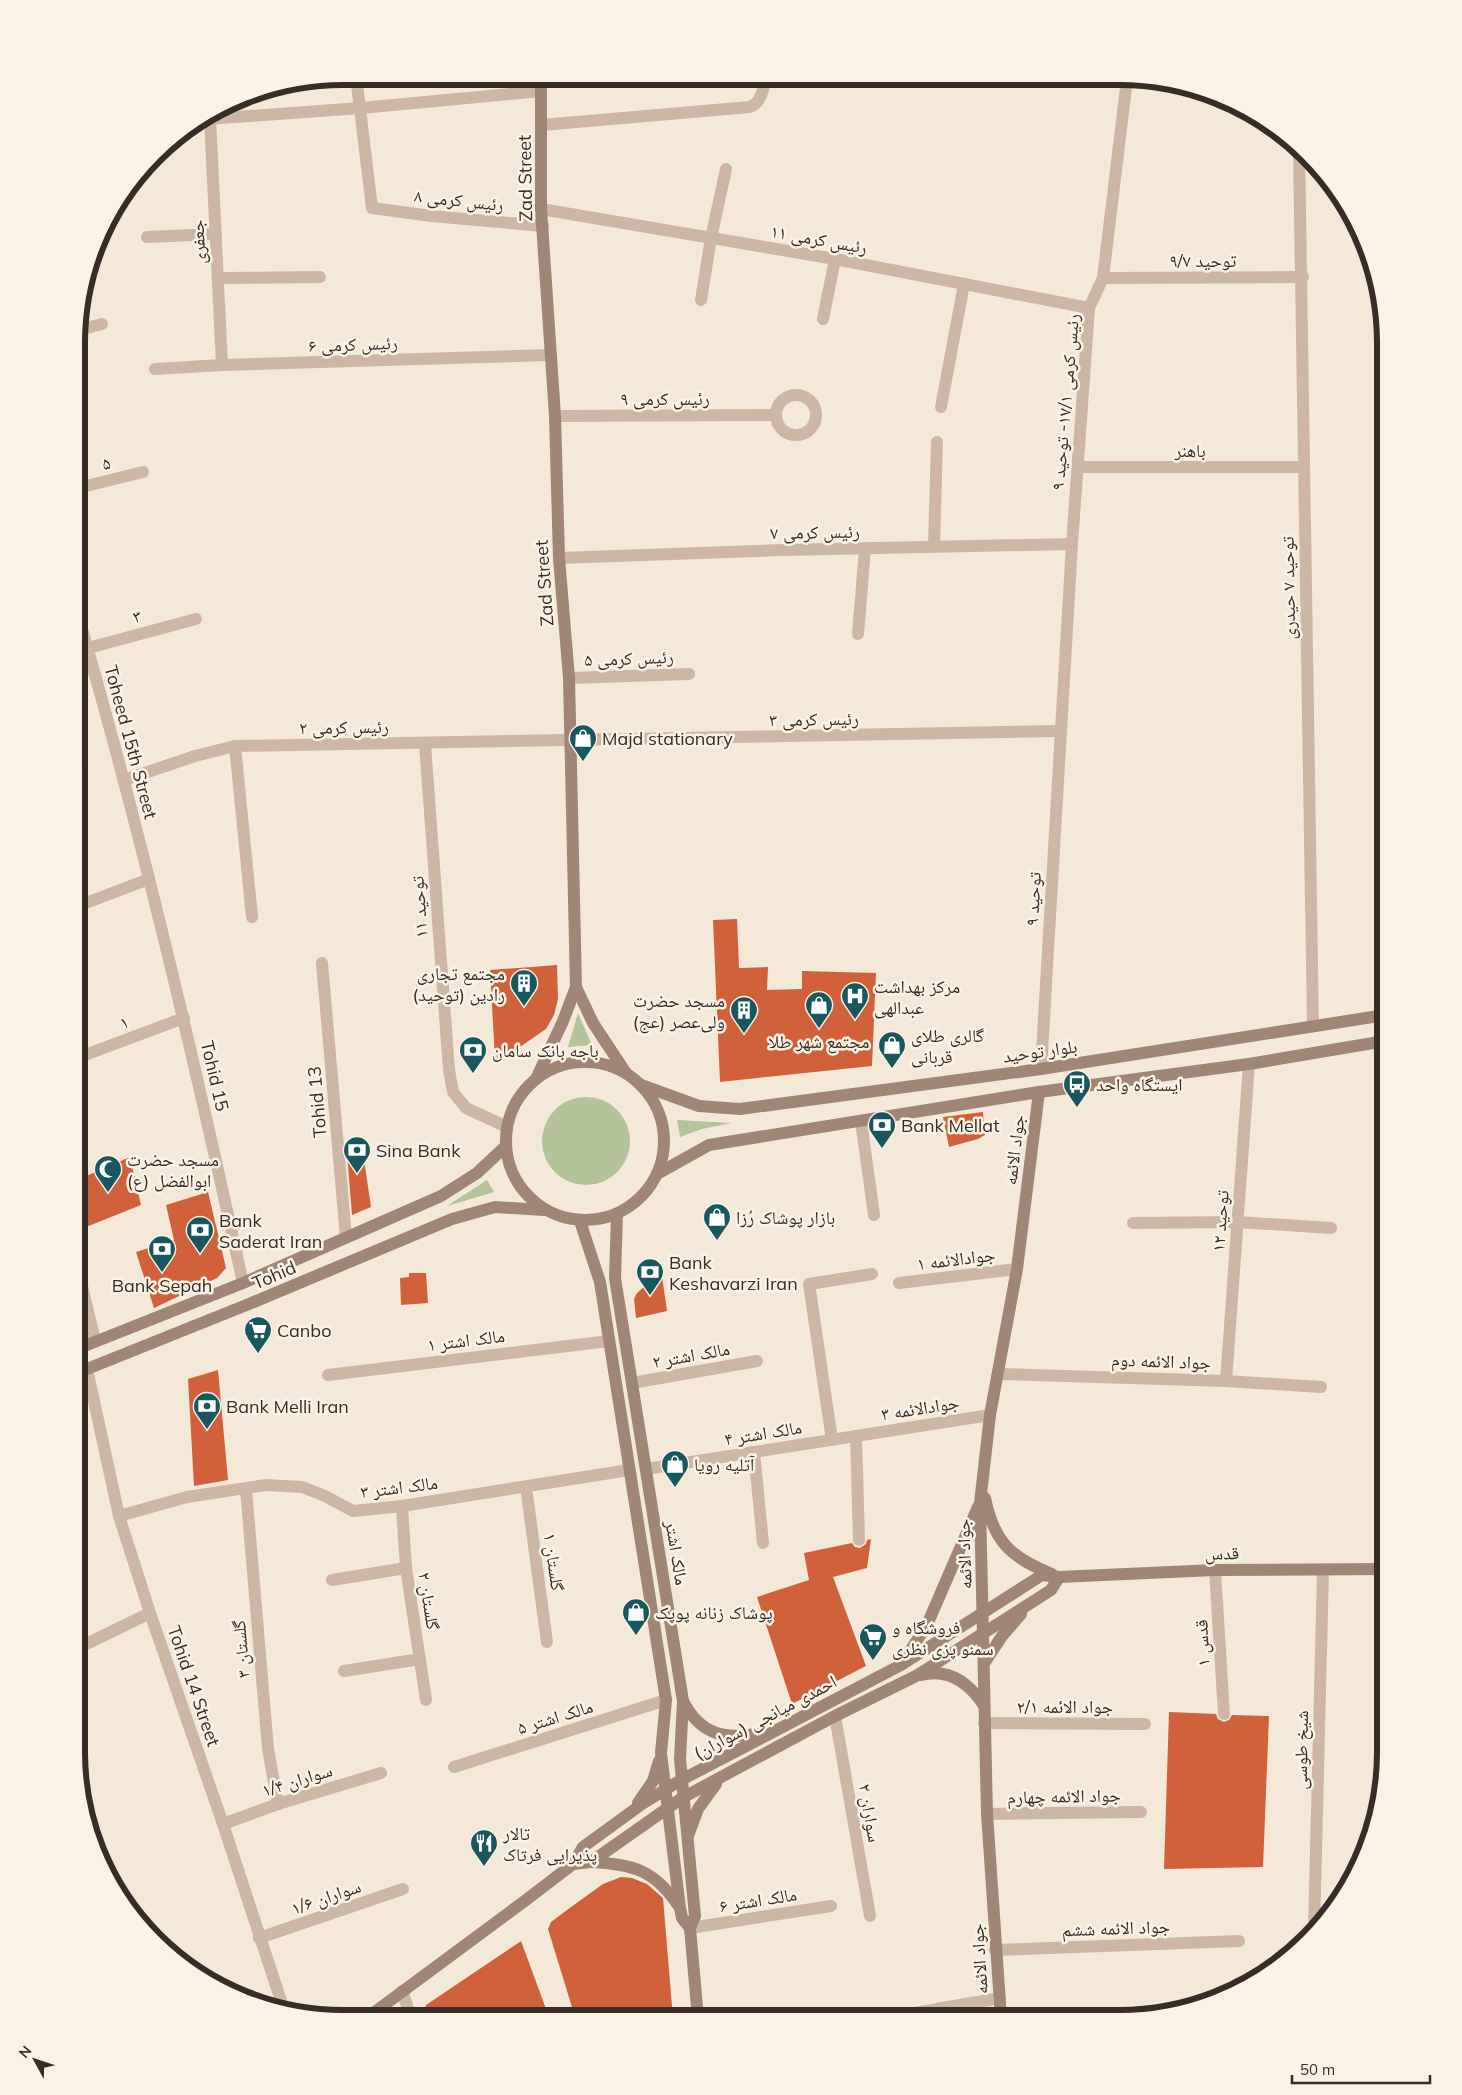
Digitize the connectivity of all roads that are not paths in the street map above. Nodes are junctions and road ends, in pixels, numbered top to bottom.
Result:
1 (357, 85) edge
2 (541, 85) edge
3 (764, 85) edge
4 (1126, 85) edge
5 (541, 91) junction
6 (361, 108) junction
7 (217, 118) edge
8 (209, 123) edge
9 (542, 125) junction
10 (1299, 159) edge
11 (726, 170) dead end
12 (541, 209) junction
13 (543, 226) junction
14 (216, 234) junction
15 (147, 236) dead end
16 (711, 238) junction
17 (835, 259) junction
18 (320, 277) dead end
19 (1302, 277) junction
20 (218, 278) junction
21 (1103, 278) junction
22 (964, 284) junction
23 (701, 300) dead end
24 (1089, 308) junction
25 (823, 319) dead end
26 (102, 324) dead end
27 (86, 328) edge
28 (551, 355) junction
29 (222, 365) junction
30 (156, 369) dead end
31 (941, 407) dead end
32 (776, 415) dead end
33 (554, 416) junction
34 (937, 442) dead end
35 (1077, 467) junction
36 (1303, 468) junction
37 (143, 472) dead end
38 (85, 486) edge
39 (1072, 544) junction
40 (934, 547) junction
41 (864, 549) junction
42 (558, 558) junction
43 (196, 619) dead end
44 (858, 634) dead end
45 (85, 638) edge
46 (88, 648) junction
47 (689, 674) dead end
48 (569, 678) junction
49 (1060, 731) junction
50 (570, 742) junction
51 (424, 744) junction
52 (235, 746) junction
53 (124, 780) junction
54 (149, 878) junction
55 (85, 903) edge
56 (252, 917) dead end
57 (322, 963) dead end
58 (576, 987) junction
59 (1377, 1016) edge
60 (184, 1018) junction
61 (1313, 1026) junction
62 (1377, 1043) edge
63 (85, 1055) edge
64 (1249, 1064) junction
65 (1041, 1069) junction
66 (626, 1073) junction
67 (536, 1079) junction
68 (641, 1085) junction
69 (1039, 1092) junction
70 (861, 1121) junction
71 (507, 1127) junction
72 (506, 1146) junction
73 (657, 1174) junction
74 (544, 1210) junction
75 (617, 1214) junction
76 (874, 1215) dead end
77 (580, 1221) junction
78 (1238, 1222) junction
79 (1133, 1223) dead end
80 (1330, 1228) dead end
81 (346, 1238) junction
82 (1017, 1269) junction
83 (872, 1274) dead end
84 (243, 1283) junction
85 (899, 1283) dead end
86 (85, 1297) edge
87 (96, 1341) junction
88 (609, 1341) junction
89 (85, 1346) edge
90 (757, 1361) dead end
91 (85, 1370) edge
92 (328, 1374) dead end
93 (999, 1374) junction
94 (1226, 1381) junction
95 (85, 1382) edge
96 (632, 1383) junction
97 (1321, 1387) dead end
98 (990, 1415) junction
99 (856, 1436) junction
100 (832, 1440) junction
101 (754, 1452) junction
102 (646, 1469) junction
103 (629, 1470) junction
104 (982, 1483) junction
105 (526, 1487) junction
106 (246, 1489) junction
107 (980, 1503) junction
108 (402, 1506) junction
109 (120, 1516) junction
110 (859, 1540) dead end
111 (763, 1543) dead end
112 (406, 1568) junction
113 (1377, 1569) edge
114 (1215, 1570) junction
115 (1323, 1570) junction
116 (1059, 1577) junction
117 (332, 1580) dead end
118 (1033, 1601) junction
119 (983, 1612) junction
120 (150, 1613) junction
121 (984, 1632) junction
122 (547, 1642) dead end
123 (85, 1645) edge
124 (420, 1659) junction
125 (984, 1664) junction
126 (901, 1665) junction
127 (344, 1672) dead end
128 (916, 1676) junction
129 (426, 1700) dead end
130 (666, 1700) junction
131 (683, 1701) junction
132 (983, 1704) junction
133 (1224, 1714) dead end
134 (835, 1716) junction
135 (984, 1723) junction
136 (1145, 1724) dead end
137 (774, 1730) junction
138 (660, 1753) junction
139 (454, 1767) dead end
140 (382, 1773) dead end
141 (721, 1778) junction
142 (681, 1780) junction
143 (665, 1789) junction
144 (682, 1798) junction
145 (278, 1804) junction
146 (667, 1809) junction
147 (1141, 1812) dead end
148 (630, 1813) junction
149 (987, 1814) junction
150 (223, 1824) junction
151 (687, 1841) junction
152 (591, 1862) junction
153 (573, 1864) junction
154 (403, 1889) dead end
155 (831, 1906) dead end
156 (680, 1908) junction
157 (870, 1916) dead end
158 (1314, 1921) edge
159 (690, 1928) junction
160 (259, 1938) junction
161 (1239, 1941) dead end
162 (995, 1950) junction
163 (402, 1991) junction
164 (1000, 1998) junction
165 (281, 2002) edge
166 (377, 2010) edge
167 (409, 2010) edge
168 (697, 2010) edge
169 (932, 2010) edge
170 (1000, 2010) edge

1 - 6 street
2 - 5 main road, Zad Street
3 - 9 street
4 - 21 street, رئیس کرمی ۱۷/۱- توحید ۹
5 - 6 street
5 - 9 main road, Zad Street
6 - 7 street
6 - 13 street, رئیس کرمی ۸
8 - 14 street, جعفری
9 - 12 main road, Zad Street
10 - 19 street, توحید ۷ حیدری
11 - 16 street
12 - 13 main road, Zad Street
12 - 16 street, رئیس کرمی ۱۱
13 - 28 main road, Zad Street
14 - 15 street
14 - 20 street, جعفری
16 - 17 street, رئیس کرمی ۱۱
16 - 23 street
17 - 22 street, رئیس کرمی ۱۱
17 - 25 street
18 - 20 street
19 - 21 street, توحید ۹/۷
19 - 36 street, توحید ۷ حیدری
20 - 29 street, جعفری
21 - 24 street, رئیس کرمی ۱۷/۱- توحید ۹
22 - 24 street, رئیس کرمی ۱۱
22 - 31 street
24 - 35 street, رئیس کرمی ۱۷/۱- توحید ۹
26 - 27 street
28 - 29 street, رئیس کرمی ۶
28 - 33 main road, Zad Street
29 - 30 street, رئیس کرمی ۶
32 - 33 street, رئیس کرمی ۹
33 - 42 main road, Zad Street
34 - 40 street
35 - 36 street, باهنر
35 - 39 street, رئیس کرمی ۱۷/۱- توحید ۹
36 - 61 street, توحید ۷ حیدری
37 - 38 street, ۵
39 - 40 street, رئیس کرمی ۷
39 - 49 street, رئیس کرمی ۱۷/۱- توحید ۹
40 - 41 street, رئیس کرمی ۷
41 - 42 street, رئیس کرمی ۷
41 - 44 street
42 - 48 main road, Zad Street
43 - 46 street, ۳
45 - 46 street, Toheed 15th Street
46 - 53 street, Toheed 15th Street
47 - 48 street, رئیس کرمی ۵
48 - 50 main road, Zad Street
49 - 50 street, رئیس کرمی ۳
49 - 65 street, توحید ۹
50 - 51 street, رئیس کرمی ۲
50 - 58 main road, Zad Street
51 - 52 street, رئیس کرمی ۲
51 - 71 street, توحید ۱۱
52 - 53 street, رئیس کرمی ۲
52 - 56 street
53 - 54 street, Toheed 15th Street
54 - 55 street
54 - 60 street, Tohid 15
57 - 81 street, Tohid 13
58 - 66 main road, Zad Street
58 - 67 main road
59 - 61 main road, بلوار توحید
60 - 63 street, ۱
60 - 84 street, Tohid 15
61 - 65 main road, بلوار توحید
62 - 64 main road
64 - 69 main road
64 - 78 street, توحید ۱۲
65 - 68 main road, بلوار توحید
66 - 67 main road
66 - 68 main road
67 - 71 main road
68 - 73 main road
69 - 70 main road
69 - 82 main road, جواد الائمه
70 - 73 main road
70 - 76 street
71 - 72 main road
72 - 74 main road
72 - 81 main road, Tohid
73 - 75 main road
74 - 77 main road
74 - 91 main road, Tohid
75 - 77 main road
75 - 96 main road, مالک اشتر
77 - 88 main road, مالک اشتر
78 - 79 street
78 - 80 street
78 - 94 street, توحید ۱۲
81 - 84 main road, Tohid
82 - 85 street, جوادالائمه ۱
82 - 93 main road, جواد الائمه
83 - 100 street
84 - 87 main road, Tohid
86 - 87 street
87 - 89 main road, Tohid
88 - 92 street, مالک اشتر ۱
88 - 103 main road, مالک اشتر
90 - 96 street, مالک اشتر ۲
93 - 94 street, جواد الائمه دوم
93 - 98 main road, جواد الائمه
94 - 97 street, جواد الائمه دوم
95 - 109 street, Tohid 14 Street
96 - 102 main road, مالک اشتر
98 - 99 street, جوادالائمه ۳
98 - 104 main road, جواد الائمه
99 - 100 street, مالک اشتر ۴
99 - 110 street
100 - 101 street, مالک اشتر ۴
101 - 102 street, مالک اشتر ۴
101 - 111 street
102 - 131 main road, مالک اشتر
103 - 105 street, مالک اشتر ۳
103 - 130 main road, مالک اشتر
104 - 107 main road, جواد الائمه
104 - 116 main road
105 - 108 street, مالک اشتر ۳
105 - 122 street, گلستان ۱
106 - 108 street, مالک اشتر ۳
106 - 109 street, مالک اشتر ۳
106 - 145 street, گلستان ۳
107 - 119 main road, جواد الائمه
107 - 126 main road
108 - 112 street, گلستان ۲
109 - 120 street, Tohid 14 Street
112 - 117 street
112 - 124 street, گلستان ۲
113 - 115 main road, قدس
114 - 115 main road, قدس
114 - 116 main road, قدس
114 - 133 street, قدس ۱
115 - 158 street, شیخ طوسی
116 - 118 main road
116 - 119 main road, قدس
118 - 121 main road
118 - 125 main road
119 - 121 main road, جواد الائمه
119 - 126 main road, احمدی میانجی (سواران)
120 - 123 street
120 - 150 street, Tohid 14 Street
121 - 125 main road, جواد الائمه
121 - 128 main road, احمدی میانجی (سواران)
124 - 127 street
124 - 129 street, گلستان ۲
125 - 132 main road, جواد الائمه
126 - 137 main road, احمدی میانجی (سواران)
128 - 132 main road
128 - 134 main road, احمدی میانجی (سواران)
130 - 138 main road, مالک اشتر
130 - 139 street, مالک اشتر ۵
131 - 137 main road
131 - 142 main road, مالک اشتر
132 - 135 main road, جواد الائمه
134 - 141 main road, احمدی میانجی (سواران)
134 - 157 street, سواران ۲
135 - 136 street, جواد الائمه ۲/۱
135 - 149 main road, جواد الائمه
137 - 142 main road, احمدی میانجی (سواران)
138 - 143 main road, مالک اشتر
138 - 148 main road
140 - 145 street, سواران ۱/۴
141 - 144 main road, احمدی میانجی (سواران)
141 - 151 main road
142 - 143 main road, احمدی میانجی (سواران)
142 - 144 main road, مالک اشتر
143 - 146 main road, مالک اشتر
143 - 148 main road, احمدی میانجی (سواران)
144 - 146 main road, احمدی میانجی (سواران)
144 - 151 main road, مالک اشتر
145 - 150 street, سواران ۱/۴
146 - 152 main road, احمدی میانجی (سواران)
146 - 156 main road, مالک اشتر
147 - 149 street, جواد الائمه چهارم
148 - 153 main road, احمدی میانجی (سواران)
149 - 162 main road, جواد الائمه
150 - 160 street, Tohid 14 Street
151 - 159 main road, مالک اشتر
152 - 153 main road, احمدی میانجی (سواران)
152 - 156 main road
153 - 163 main road, احمدی میانجی (سواران)
154 - 160 street, سواران ۱/۶
155 - 159 street, مالک اشتر ۶
156 - 159 main road, مالک اشتر
159 - 168 main road, مالک اشتر
160 - 165 street, Tohid 14 Street
161 - 162 street, جواد الائمه ششم
162 - 164 main road, جواد الائمه
163 - 166 main road, احمدی میانجی (سواران)
163 - 167 street
164 - 169 street
164 - 170 main road, جواد الائمه

